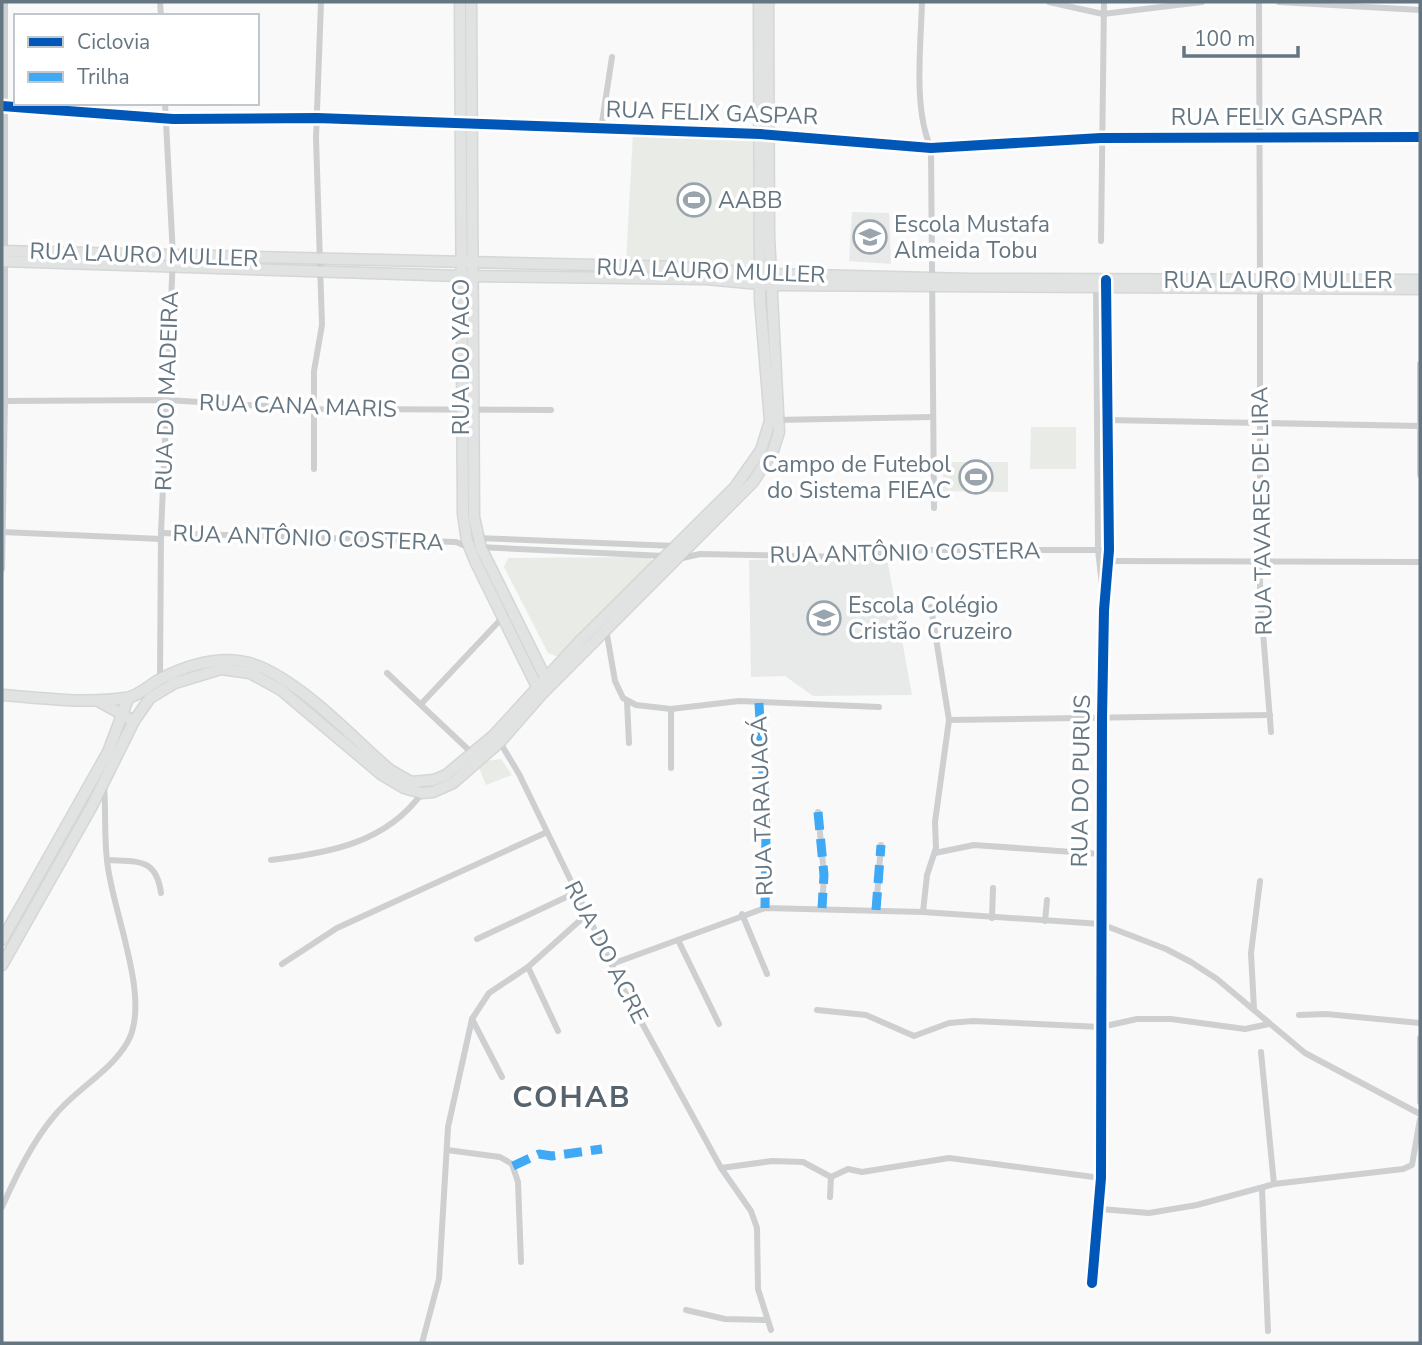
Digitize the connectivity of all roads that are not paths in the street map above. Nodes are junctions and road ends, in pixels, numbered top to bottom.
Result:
1 (5, 2) edge
2 (321, 2) edge
3 (460, 2) edge
4 (471, 2) edge
5 (759, 2) edge
6 (768, 2) edge
7 (922, 2) edge
8 (1049, 2) edge
9 (1104, 2) edge
10 (1202, 2) edge
11 (1259, 2) edge
12 (1279, 2) edge
13 (1420, 10) edge
14 (1103, 14) junction
15 (3, 40) edge
16 (612, 57) dead end
17 (165, 105) edge
18 (3, 106) edge
19 (166, 117) junction
20 (317, 118) junction
21 (467, 125) junction
22 (601, 129) junction
23 (764, 134) junction
24 (1420, 137) edge
25 (1101, 138) junction
26 (1261, 139) junction
27 (930, 148) junction
28 (1101, 240) dead end
29 (3, 256) edge
30 (172, 261) junction
31 (473, 263) junction
32 (461, 264) junction
33 (320, 266) junction
34 (460, 276) junction
35 (472, 276) junction
36 (765, 279) junction
37 (1420, 280) edge
38 (930, 283) junction
39 (1101, 284) junction
40 (1260, 284) junction
41 (1420, 289) edge
42 (1420, 364) edge
43 (167, 400) junction
44 (4, 401) edge
45 (315, 409) junction
46 (551, 410) dead end
47 (467, 411) junction
48 (932, 417) junction
49 (774, 420) junction
50 (1098, 420) junction
51 (1108, 420) junction
52 (1261, 422) junction
53 (1420, 426) edge
54 (314, 469) dead end
55 (1420, 475) edge
56 (934, 508) dead end
57 (2, 532) edge
58 (161, 536) junction
59 (545, 541) junction
60 (470, 543) junction
61 (628, 544) junction
62 (676, 546) junction
63 (689, 549) junction
64 (1098, 550) junction
65 (1109, 550) junction
66 (545, 551) junction
67 (700, 554) junction
68 (628, 555) junction
69 (665, 556) junction
70 (679, 559) junction
71 (1099, 561) junction
72 (1108, 561) junction
73 (1420, 562) edge
74 (1260, 563) junction
75 (2, 569) edge
76 (931, 607) dead end
77 (510, 610) junction
78 (1104, 610) junction
79 (604, 617) junction
80 (502, 618) junction
81 (607, 630) junction
82 (387, 673) dead end
83 (160, 678) junction
84 (548, 682) junction
85 (539, 691) junction
86 (2, 695) edge
87 (128, 699) junction
88 (627, 701) junction
89 (100, 702) junction
90 (422, 703) junction
91 (759, 703) junction
92 (879, 707) dead end
93 (141, 708) junction
94 (671, 709) junction
95 (314, 711) junction
96 (1270, 715) junction
97 (120, 716) junction
98 (1102, 719) junction
99 (134, 720) junction
100 (948, 720) junction
101 (1271, 732) dead end
102 (497, 739) junction
103 (629, 743) dead end
104 (112, 755) junction
105 (476, 757) junction
106 (671, 768) dead end
107 (99, 770) junction
108 (104, 781) junction
109 (422, 793) junction
110 (818, 813) dead end
111 (545, 833) junction
112 (881, 845) dead end
113 (935, 853) junction
114 (1101, 854) junction
115 (107, 860) junction
116 (271, 860) dead end
117 (1259, 881) dead end
118 (993, 888) dead end
119 (161, 893) dead end
120 (575, 893) junction
121 (1047, 900) dead end
122 (765, 908) junction
123 (822, 908) junction
124 (876, 910) junction
125 (923, 912) junction
126 (742, 914) junction
127 (586, 915) junction
128 (992, 918) junction
129 (1045, 921) junction
130 (1101, 924) junction
131 (477, 939) dead end
132 (2, 940) edge
133 (678, 940) junction
134 (282, 964) dead end
135 (612, 964) junction
136 (2, 965) edge
137 (528, 967) junction
138 (767, 974) dead end
139 (1254, 1009) junction
140 (817, 1010) dead end
141 (1299, 1015) dead end
142 (472, 1019) junction
143 (1420, 1023) edge
144 (719, 1024) dead end
145 (1269, 1024) junction
146 (1101, 1027) junction
147 (558, 1031) dead end
148 (1420, 1038) edge
149 (1261, 1052) dead end
150 (502, 1077) dead end
151 (1420, 1102) edge
152 (1420, 1117) edge
153 (447, 1150) junction
154 (721, 1168) junction
155 (831, 1177) junction
156 (1101, 1178) junction
157 (1274, 1184) junction
158 (1262, 1189) junction
159 (830, 1197) dead end
160 (2, 1208) edge
161 (1100, 1209) junction
162 (521, 1262) dead end
163 (1092, 1283) dead end
164 (687, 1310) dead end
165 (766, 1320) junction
166 (771, 1330) dead end
167 (1268, 1331) dead end
168 (422, 1343) edge

1 - 15 street
2 - 20 street
3 - 21 street, RUA DO YACO
4 - 21 street, RUA DO YACO
5 - 23 street
6 - 23 street
7 - 27 street
8 - 14 street
9 - 14 street
10 - 14 street
11 - 26 street, RUA TAVARES DE LIRA
12 - 13 street
14 - 25 street
15 - 18 street
16 - 22 street
17 - 19 street, RUA DO MADEIRA
18 - 19 street, RUA FELIX GASPAR
18 - 29 street
19 - 20 street, RUA FELIX GASPAR
19 - 30 street, RUA DO MADEIRA
20 - 21 street, RUA FELIX GASPAR
20 - 33 street
21 - 22 street, RUA FELIX GASPAR
21 - 31 street, RUA DO YACO
21 - 32 street, RUA DO YACO
22 - 23 street, RUA FELIX GASPAR
23 - 27 street, RUA FELIX GASPAR
23 - 36 street
24 - 26 street, RUA FELIX GASPAR
25 - 26 street, RUA FELIX GASPAR
25 - 27 street, RUA FELIX GASPAR
25 - 28 street
26 - 40 street, RUA TAVARES DE LIRA
27 - 38 street
29 - 30 street, RUA LAURO MULLER
29 - 44 street
30 - 33 street, RUA LAURO MULLER
30 - 43 street, RUA DO MADEIRA
31 - 32 street, RUA LAURO MULLER
31 - 35 street, RUA DO YACO
31 - 36 street, RUA LAURO MULLER
32 - 33 street, RUA LAURO MULLER
32 - 34 street, RUA DO YACO
33 - 34 street, RUA LAURO MULLER
33 - 45 street
34 - 35 street, RUA LAURO MULLER
34 - 47 street, RUA DO YACO
35 - 36 street, RUA LAURO MULLER
35 - 47 street, RUA DO YACO
36 - 38 street, RUA LAURO MULLER
36 - 49 street
37 - 40 street, RUA LAURO MULLER
38 - 39 street, RUA LAURO MULLER
38 - 48 street
39 - 40 street, RUA LAURO MULLER
39 - 50 street, RUA DO PURUS
39 - 51 street, RUA DO PURUS
40 - 41 street, RUA LAURO MULLER
40 - 52 street, RUA TAVARES DE LIRA
42 - 53 street
43 - 44 street, RUA CANA MARIS
43 - 45 street, RUA CANA MARIS
43 - 58 street, RUA DO MADEIRA
44 - 57 street
45 - 47 street, RUA CANA MARIS
45 - 54 street
46 - 47 street, RUA CANA MARIS
47 - 60 street, RUA DO YACO
48 - 49 street
48 - 56 street
49 - 62 street
49 - 63 street
50 - 51 street
50 - 64 street, RUA DO PURUS
51 - 52 street
51 - 65 street, RUA DO PURUS
52 - 53 street
52 - 74 street, RUA TAVARES DE LIRA
53 - 55 street
57 - 58 street, RUA ANTÔNIO COSTERA
57 - 75 street
58 - 60 street, RUA ANTÔNIO COSTERA
58 - 83 street, RUA DO MADEIRA
59 - 60 street, RUA ANTÔNIO COSTERA
59 - 61 street, RUA ANTÔNIO COSTERA
59 - 66 street
60 - 66 street, RUA ANTÔNIO COSTERA
60 - 77 street, RUA DO YACO
60 - 80 street, RUA DO YACO
61 - 62 street, RUA ANTÔNIO COSTERA
61 - 68 street
62 - 63 street, RUA ANTÔNIO COSTERA
62 - 69 street
63 - 67 street, RUA ANTÔNIO COSTERA
63 - 70 street
64 - 65 street, RUA ANTÔNIO COSTERA
64 - 67 street, RUA ANTÔNIO COSTERA
64 - 71 street, RUA DO PURUS
65 - 72 street, RUA DO PURUS
66 - 68 street, RUA ANTÔNIO COSTERA
67 - 70 street, RUA ANTÔNIO COSTERA
68 - 69 street, RUA ANTÔNIO COSTERA
69 - 70 street, RUA ANTÔNIO COSTERA
69 - 79 street
70 - 81 street
71 - 72 street
71 - 78 street, RUA DO PURUS
72 - 74 street
72 - 78 street, RUA DO PURUS
73 - 74 street
74 - 96 street, RUA TAVARES DE LIRA
76 - 100 street
77 - 80 street
77 - 84 street, RUA DO YACO
78 - 98 street, RUA DO PURUS
79 - 81 street
79 - 84 street
80 - 85 street, RUA DO YACO
80 - 90 street
81 - 84 street
81 - 88 street
82 - 90 street
83 - 87 street
83 - 95 street
84 - 85 street
85 - 102 street
86 - 89 street
87 - 89 street
87 - 93 street
87 - 97 street
88 - 94 street
88 - 103 street
89 - 97 street
90 - 105 street
91 - 92 street
91 - 94 street
91 - 122 street, RUA TARAUACÁ
93 - 95 street
93 - 99 street
94 - 106 street
95 - 105 street
95 - 109 street
96 - 98 street
96 - 101 street, RUA TAVARES DE LIRA
97 - 99 street
97 - 104 street
98 - 100 street
98 - 114 street, RUA DO PURUS
99 - 104 street
100 - 113 street
102 - 105 street
102 - 111 street, RUA DO ACRE
104 - 107 street
104 - 108 street
105 - 109 street
107 - 108 street
107 - 132 street
108 - 115 street
108 - 136 street
109 - 116 street
110 - 123 street
111 - 120 street, RUA DO ACRE
111 - 134 street
112 - 124 street
113 - 114 street
113 - 125 street
114 - 130 street, RUA DO PURUS
115 - 119 street
115 - 160 street
117 - 139 street
118 - 128 street
120 - 127 street, RUA DO ACRE
120 - 131 street
121 - 129 street
122 - 123 street
122 - 126 street
123 - 124 street
124 - 125 street
125 - 128 street
126 - 133 street
126 - 138 street
127 - 135 street, RUA DO ACRE
127 - 137 street
128 - 129 street
129 - 130 street
130 - 139 street
130 - 146 street, RUA DO PURUS
133 - 135 street
133 - 144 street
135 - 154 street, RUA DO ACRE
137 - 142 street
137 - 147 street
139 - 145 street
140 - 146 street
141 - 143 street
142 - 150 street
142 - 153 street
145 - 146 street
145 - 152 street
146 - 156 street, RUA DO PURUS
148 - 151 street
149 - 157 street
152 - 157 street
153 - 162 street
153 - 168 street
154 - 155 street
154 - 165 street, RUA DO ACRE
155 - 156 street
155 - 159 street
156 - 161 street, RUA DO PURUS
157 - 158 street
158 - 161 street
158 - 167 street
161 - 163 street, RUA DO PURUS
164 - 165 street
165 - 166 street, RUA DO ACRE

